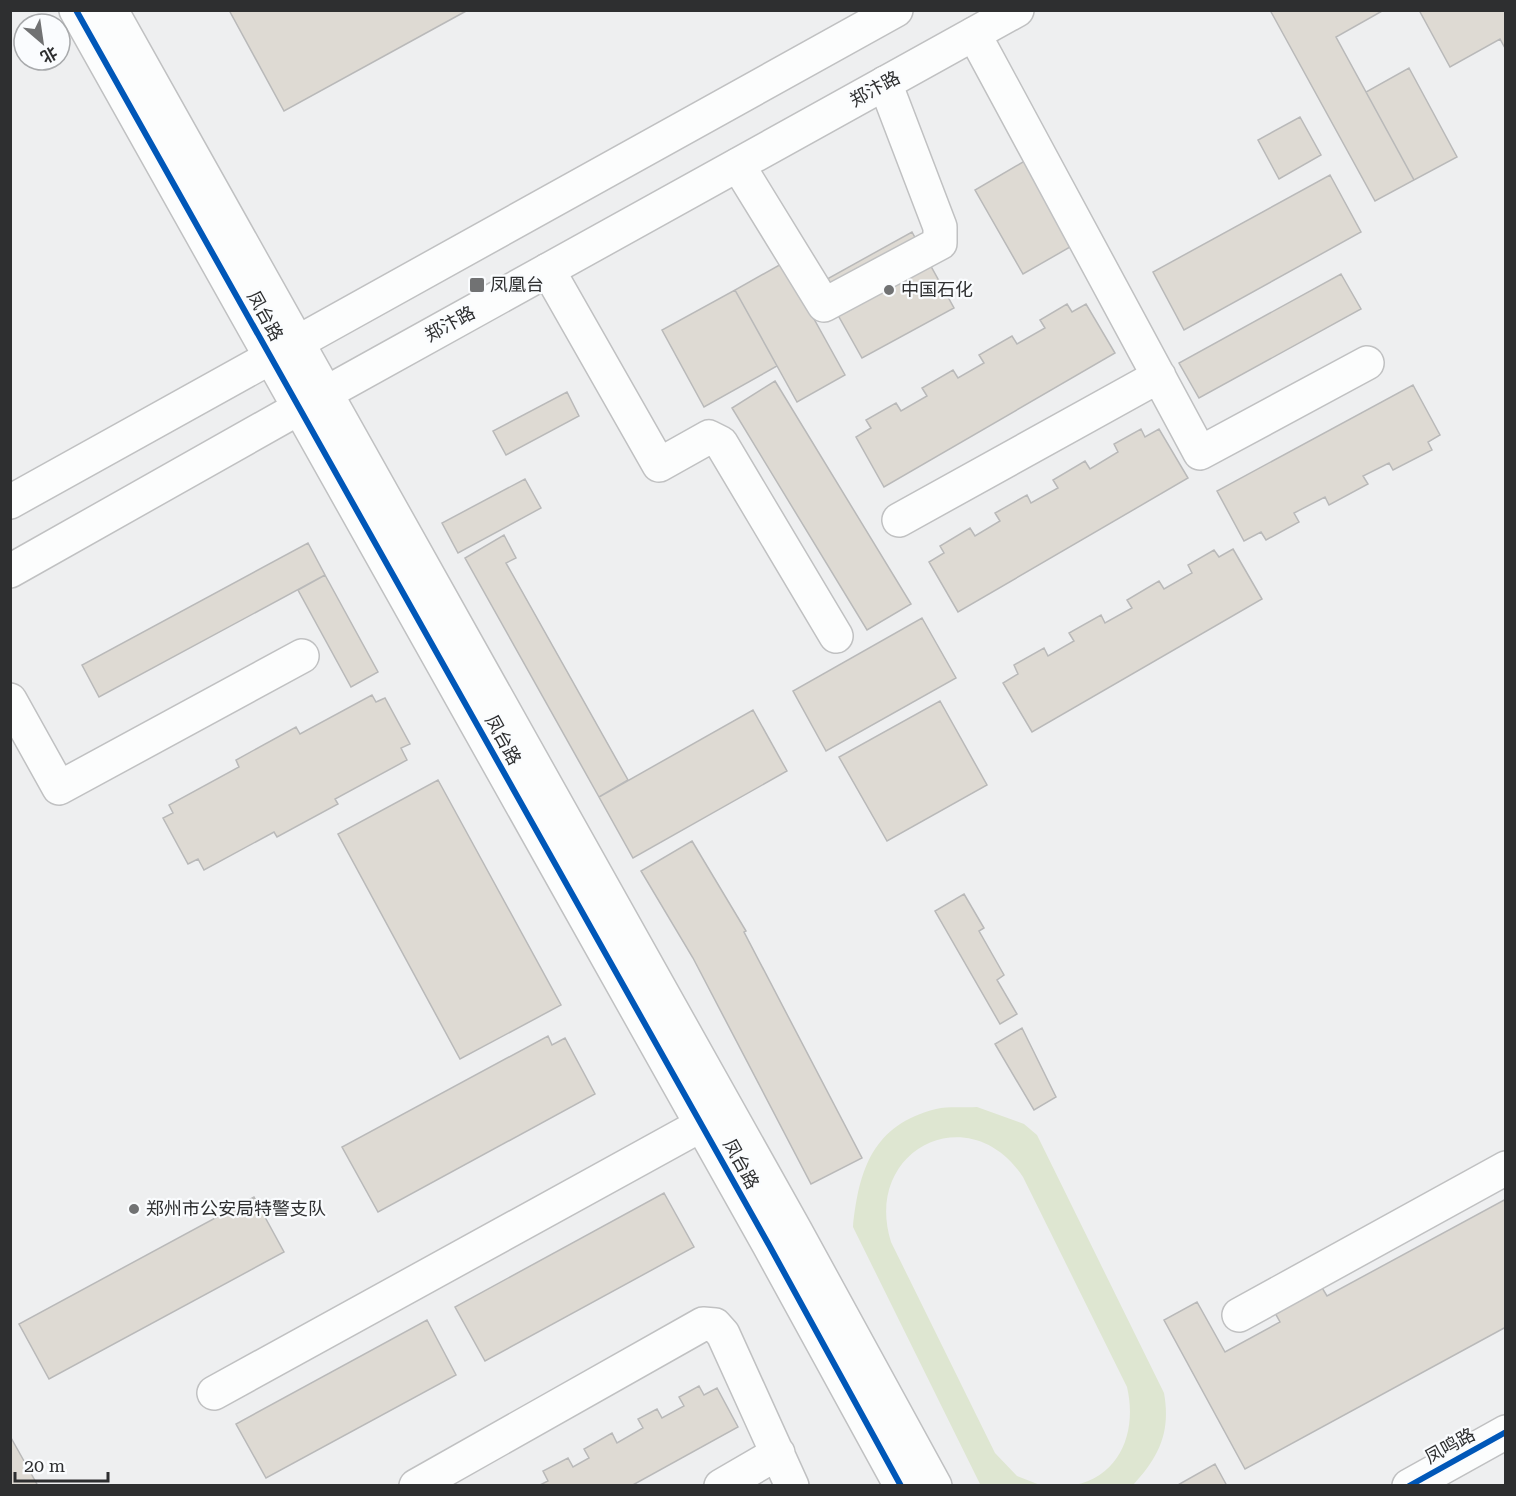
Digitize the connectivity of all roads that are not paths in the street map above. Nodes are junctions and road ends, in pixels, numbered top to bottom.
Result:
1 (76, 10) edge
2 (111, 10) edge
3 (896, 10) edge
4 (1017, 10) edge
5 (975, 34) junction
6 (885, 83) junction
7 (738, 165) junction
8 (548, 270) junction
9 (284, 349) junction
10 (1367, 363) dead end
11 (1159, 376) junction
12 (312, 400) junction
13 (10, 502) edge
14 (899, 520) dead end
15 (10, 571) edge
16 (836, 636) dead end
17 (302, 656) dead end
18 (10, 700) edge
19 (701, 1125) junction
20 (1506, 1168) edge
21 (1239, 1315) dead end
22 (214, 1393) dead end
23 (1506, 1432) edge
24 (778, 1453) junction
25 (416, 1485) edge
26 (721, 1485) edge
27 (792, 1485) edge
28 (901, 1485) edge
29 (935, 1485) edge
30 (1409, 1485) edge

1 - 9 street, 凤台路
2 - 9 street, 凤台路
3 - 9 street
4 - 5 street, 郑汴路
5 - 6 street, 郑汴路
5 - 11 street
6 - 7 street, 郑汴路
6 - 7 street
7 - 8 street, 郑汴路
8 - 12 street, 郑汴路
8 - 16 street
9 - 12 street, 凤台路
9 - 13 street
10 - 11 street
11 - 14 street
12 - 15 street, 郑汴路
12 - 19 street, 凤台路
12 - 29 street, 凤台路
17 - 18 street
19 - 22 street
19 - 28 street, 凤台路
20 - 21 street
23 - 30 street, 凤鸣路
24 - 25 street
24 - 26 street
24 - 27 street

